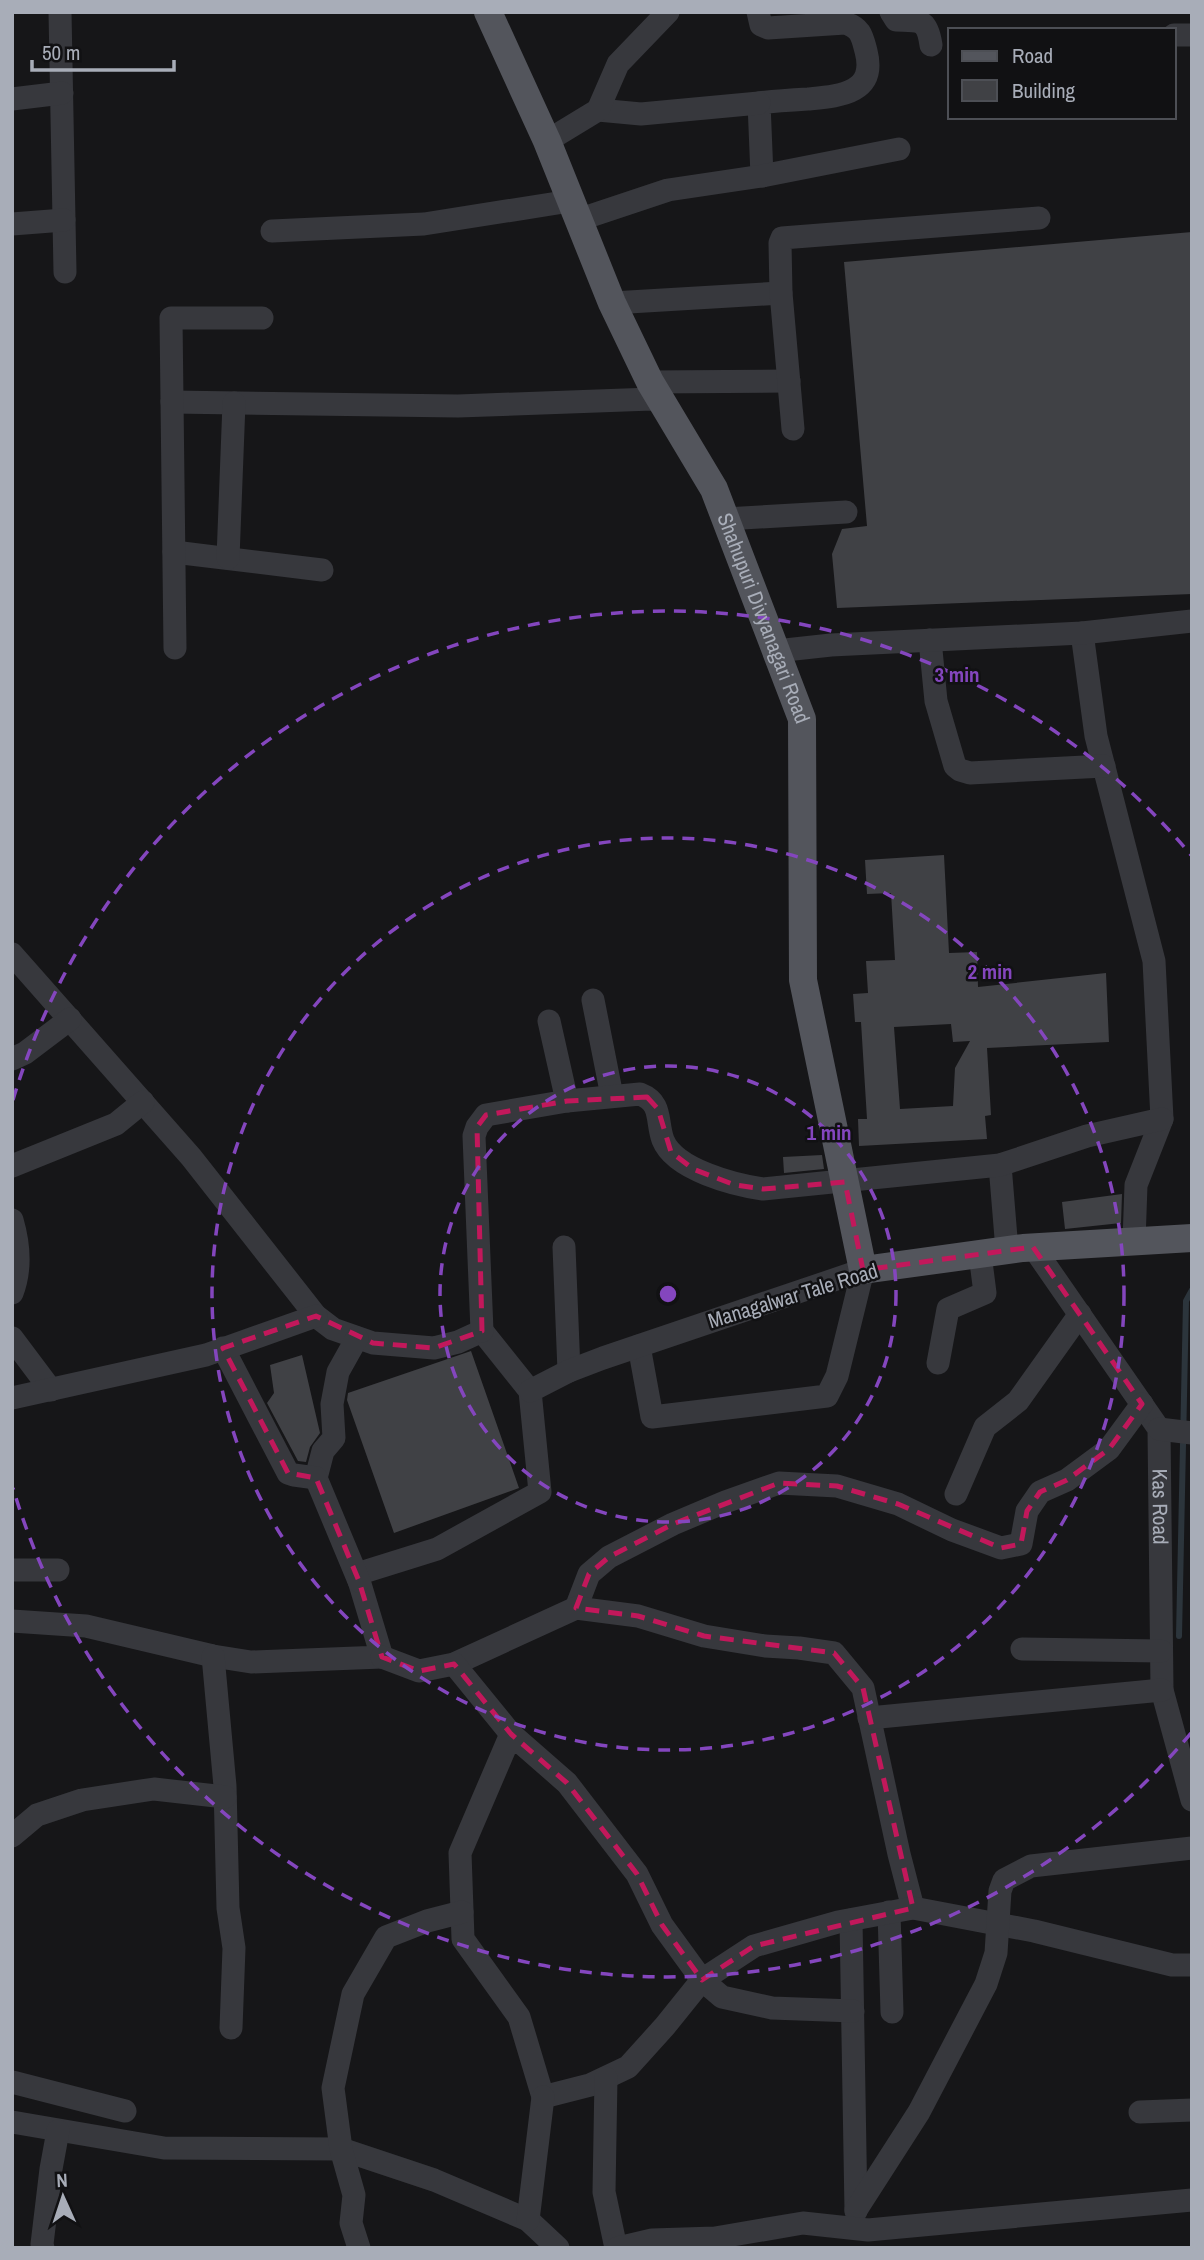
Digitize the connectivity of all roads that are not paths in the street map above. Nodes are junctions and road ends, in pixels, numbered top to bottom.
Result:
1 (60, 12) edge
2 (488, 12) edge
3 (668, 12) edge
4 (758, 12) edge
5 (891, 12) edge
6 (828, 18) edge
7 (931, 45) dead end
8 (62, 93) junction
9 (12, 99) edge
10 (759, 103) junction
11 (598, 110) junction
12 (547, 141) junction
13 (899, 149) dead end
14 (762, 176) junction
15 (574, 210) junction
16 (1039, 218) dead end
17 (64, 220) junction
18 (12, 224) edge
19 (272, 231) dead end
20 (65, 272) dead end
21 (781, 293) junction
22 (612, 303) junction
23 (262, 318) dead end
24 (789, 381) junction
25 (656, 392) junction
26 (172, 402) junction
27 (234, 403) junction
28 (793, 429) dead end
29 (845, 512) dead end
30 (726, 519) junction
31 (174, 552) junction
32 (228, 558) junction
33 (322, 570) dead end
34 (1192, 621) edge
35 (1082, 633) junction
36 (930, 640) junction
37 (176, 648) dead end
38 (776, 651) junction
39 (1104, 766) junction
40 (12, 954) edge
41 (593, 1000) dead end
42 (70, 1019) junction
43 (550, 1021) dead end
44 (12, 1059) edge
45 (612, 1096) junction
46 (567, 1101) junction
47 (143, 1102) junction
48 (1162, 1119) junction
49 (1000, 1165) junction
50 (12, 1166) edge
51 (845, 1182) junction
52 (12, 1220) edge
53 (1192, 1238) edge
54 (1134, 1241) junction
55 (564, 1247) dead end
56 (1007, 1250) junction
57 (863, 1270) junction
58 (12, 1293) edge
59 (1080, 1314) junction
60 (316, 1316) junction
61 (482, 1331) junction
62 (12, 1338) edge
63 (357, 1338) junction
64 (639, 1346) junction
65 (223, 1348) junction
66 (938, 1363) dead end
67 (569, 1371) junction
68 (51, 1390) junction
69 (530, 1391) junction
70 (12, 1398) edge
71 (1142, 1405) junction
72 (1159, 1429) junction
73 (1192, 1433) edge
74 (316, 1478) junction
75 (956, 1494) dead end
76 (12, 1570) edge
77 (58, 1570) dead end
78 (359, 1581) junction
79 (576, 1608) junction
80 (12, 1620) edge
81 (1022, 1649) dead end
82 (1161, 1651) junction
83 (214, 1656) junction
84 (382, 1657) junction
85 (454, 1664) junction
86 (1162, 1690) junction
87 (869, 1718) junction
88 (511, 1734) junction
89 (1185, 1754) edge
90 (225, 1797) junction
91 (1192, 1800) edge
92 (12, 1836) edge
93 (1192, 1848) edge
94 (913, 1908) junction
95 (462, 1912) junction
96 (889, 1912) junction
97 (851, 1920) junction
98 (997, 1924) junction
99 (1192, 1965) edge
100 (702, 1980) junction
101 (853, 2011) junction
102 (892, 2012) dead end
103 (231, 2028) dead end
104 (606, 2078) junction
105 (12, 2082) edge
106 (543, 2098) junction
107 (125, 2110) dead end
108 (1192, 2110) edge
109 (1140, 2112) dead end
110 (12, 2122) edge
111 (58, 2132) junction
112 (341, 2149) junction
113 (1192, 2200) edge
114 (528, 2220) junction
115 (862, 2229) edge
116 (653, 2244) edge
117 (43, 2248) edge
118 (359, 2248) edge
119 (558, 2248) edge
120 (617, 2248) edge

1 - 8 street
2 - 12 main road, Shahupuri Divyanagari Road
3 - 11 street
4 - 6 street
5 - 7 street
6 - 10 street
8 - 9 street
8 - 17 street
10 - 11 street
10 - 14 street
11 - 12 street
12 - 15 main road, Shahupuri Divyanagari Road
13 - 14 street
14 - 15 street
15 - 19 street
15 - 22 main road, Shahupuri Divyanagari Road
16 - 21 street
17 - 18 street
17 - 20 street
21 - 22 street
21 - 24 street
22 - 25 main road, Shahupuri Divyanagari Road
23 - 26 street
24 - 25 street
24 - 28 street
25 - 27 street
25 - 30 main road, Shahupuri Divyanagari Road
26 - 27 street
26 - 31 street
27 - 32 street
29 - 30 street
30 - 38 main road, Shahupuri Divyanagari Road
31 - 32 street
31 - 37 street
32 - 33 street
34 - 35 street
35 - 36 street
35 - 39 street
36 - 38 street
36 - 39 street
38 - 51 main road, Shahupuri Divyanagari Road
39 - 48 street
40 - 42 street
41 - 45 street
42 - 44 street
42 - 47 street
43 - 46 street
45 - 46 street
45 - 51 street
46 - 61 street
47 - 50 street
47 - 60 street
48 - 49 street
48 - 54 street
49 - 51 street
49 - 56 street
51 - 57 main road, Shahupuri Divyanagari Road
52 - 58 street
53 - 54 main road, Managalwar Tale Road
54 - 56 main road, Managalwar Tale Road
55 - 67 street
56 - 57 main road, Managalwar Tale Road
56 - 59 street
56 - 66 street
57 - 64 street, Managalwar Tale Road
57 - 64 street
59 - 71 street
59 - 75 street
60 - 63 street
60 - 65 street
61 - 63 street
61 - 69 street
62 - 68 street
63 - 74 street
64 - 67 street, Managalwar Tale Road
65 - 68 street
65 - 74 street
67 - 69 street, Managalwar Tale Road
68 - 70 street
69 - 78 street
71 - 72 street
71 - 79 street
72 - 73 street
72 - 82 street, Kas Road
74 - 78 street
76 - 77 street
78 - 84 street
79 - 85 street
79 - 87 street
80 - 83 street
81 - 82 street
82 - 86 street, Kas Road
83 - 84 street
83 - 90 street
84 - 85 street
85 - 88 street
86 - 87 street
86 - 89 street, Kas Road
87 - 94 street
88 - 95 street
88 - 100 street
89 - 91 street, Kas Road
90 - 92 street
90 - 103 street
93 - 98 street
94 - 96 street
94 - 98 street
95 - 106 street
95 - 112 street
96 - 97 street
96 - 102 street
97 - 100 street
97 - 101 street
98 - 99 street
98 - 115 street
100 - 101 street
100 - 104 street
101 - 115 street
104 - 106 street
104 - 120 street
105 - 107 street
106 - 114 street
108 - 109 street
110 - 111 street
111 - 112 street
111 - 117 street
112 - 114 street
112 - 118 street
113 - 115 street
114 - 119 street
115 - 116 street
116 - 120 street

